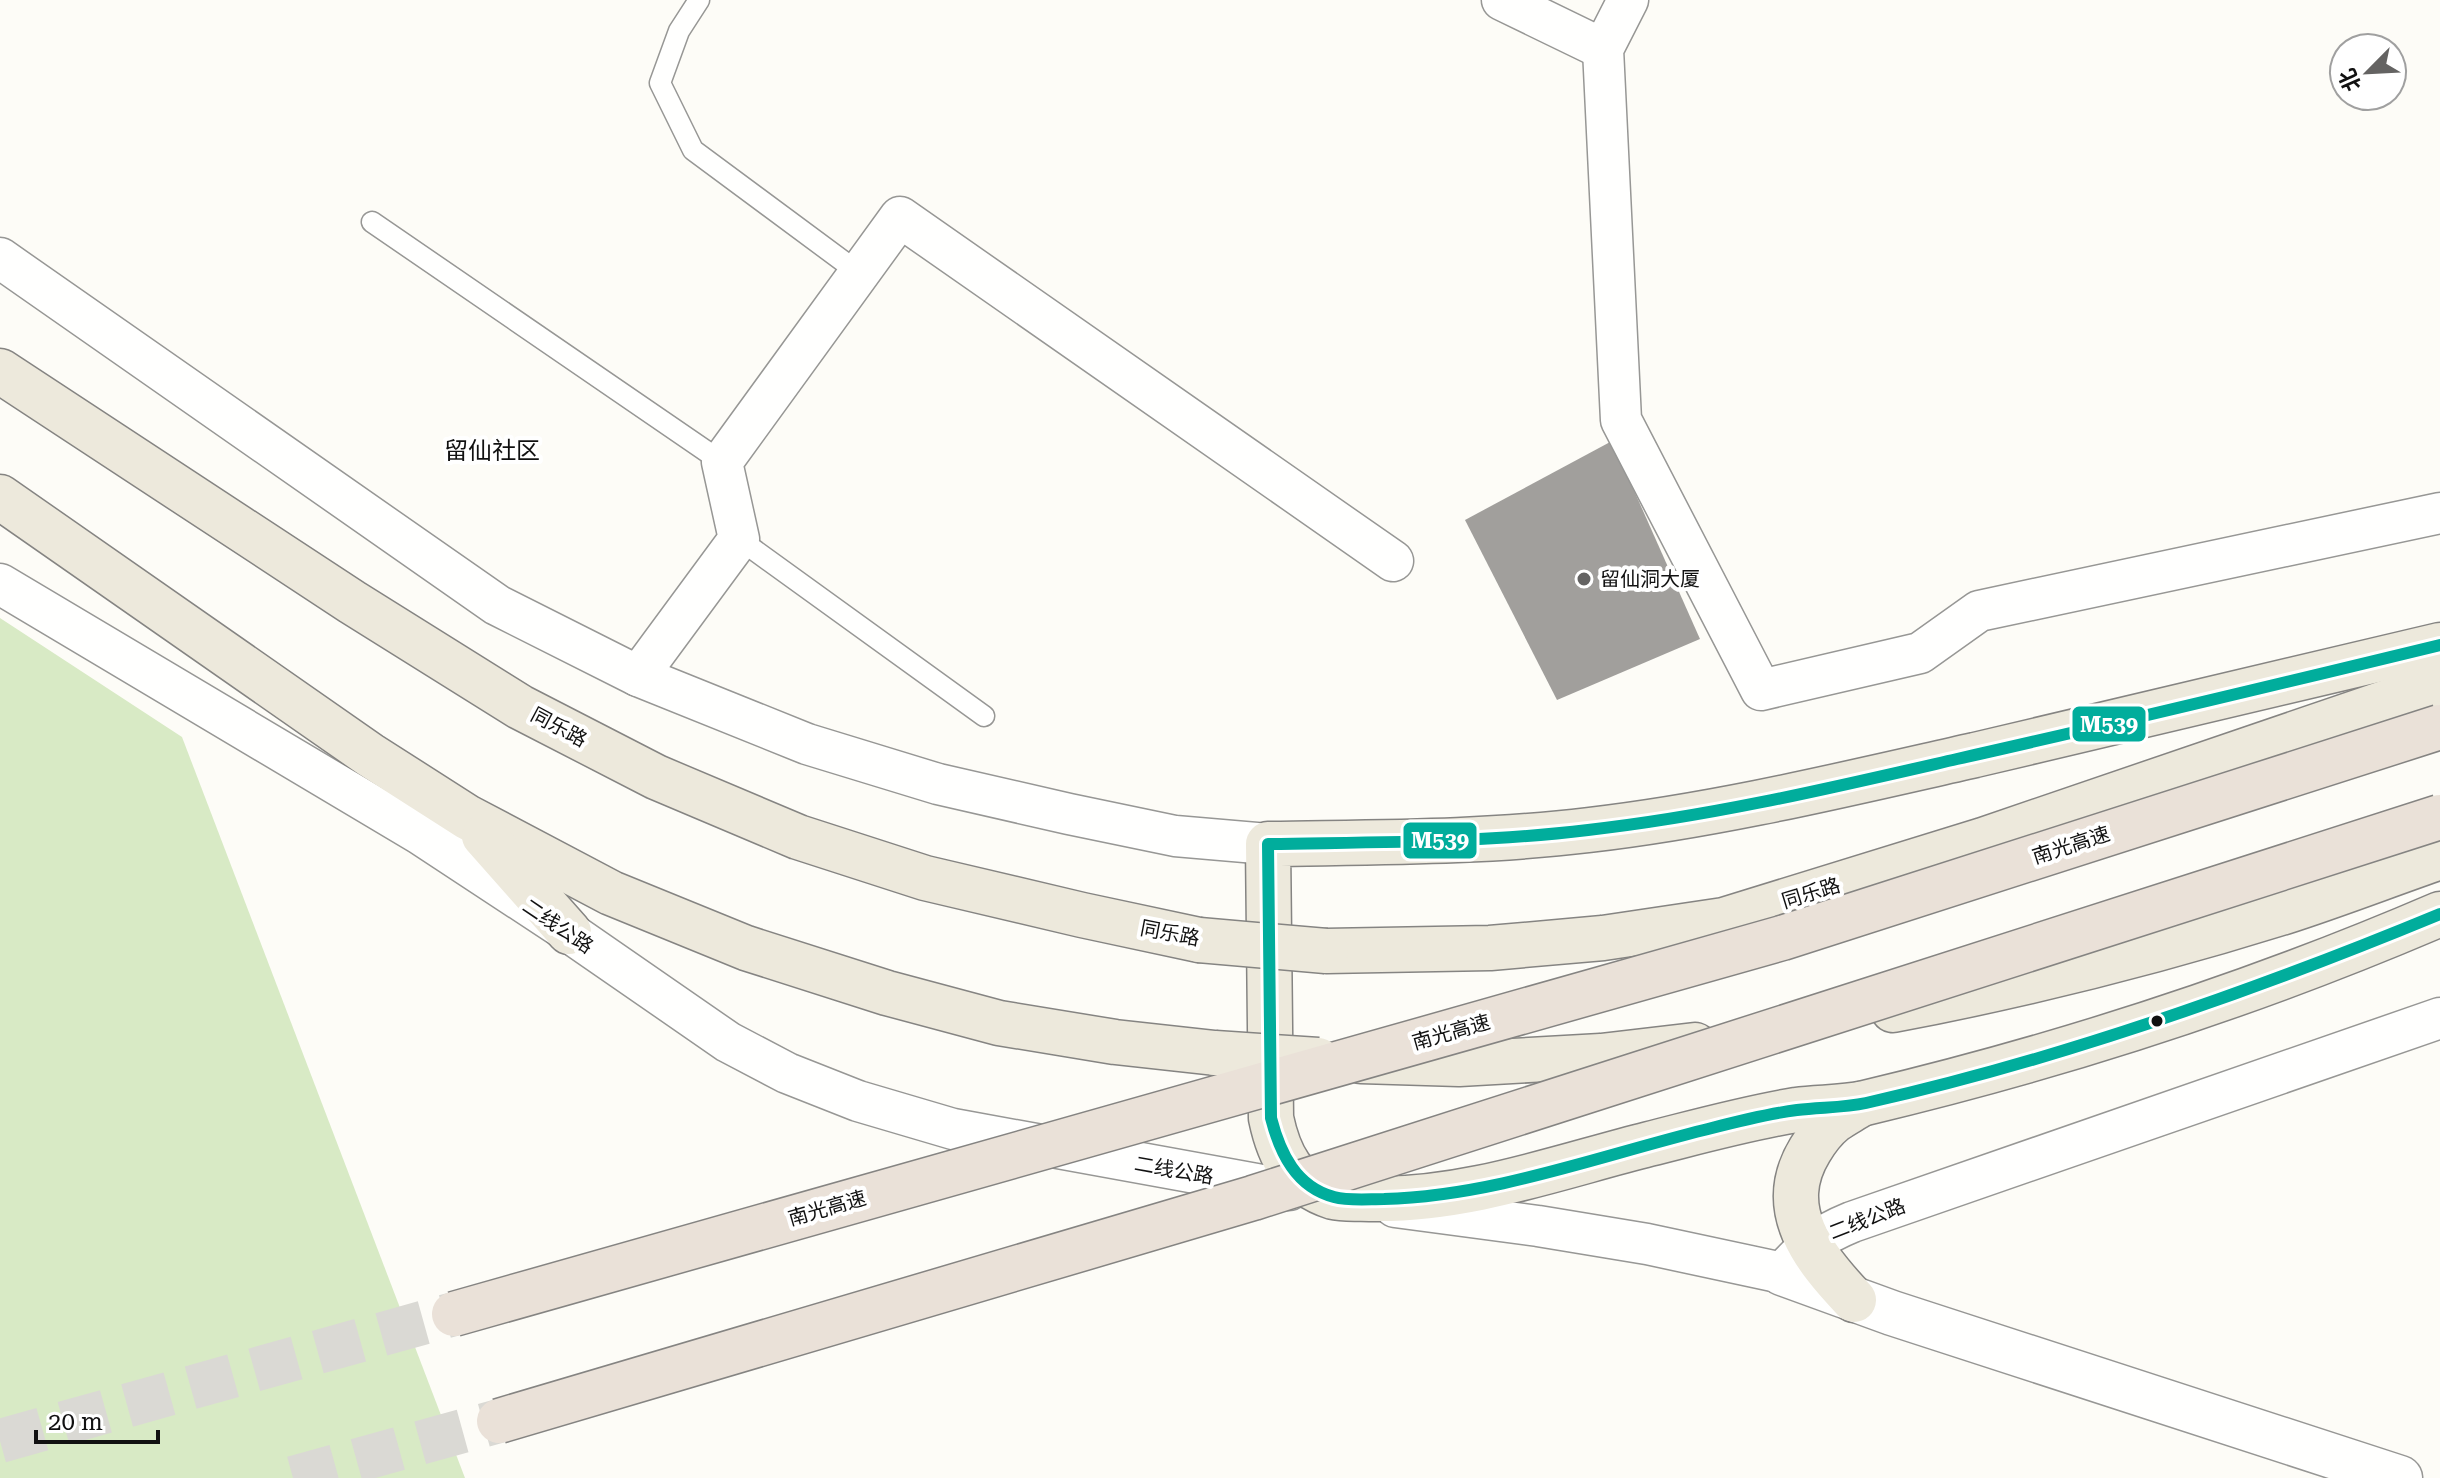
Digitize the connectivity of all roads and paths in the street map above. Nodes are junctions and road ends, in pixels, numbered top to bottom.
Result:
1 (699, 0) edge
2 (1502, 0) edge
3 (1628, 0) edge
4 (1603, 49) junction
5 (372, 222) dead end
6 (0, 258) edge
7 (859, 273) junction
8 (0, 371) edge
9 (722, 462) junction
10 (0, 497) edge
11 (2440, 513) edge
12 (739, 539) junction
13 (1393, 561) dead end
14 (0, 584) edge
15 (2440, 645) edge
16 (638, 676) junction
17 (2440, 684) edge
18 (984, 716) dead end
19 (2440, 727) edge
20 (467, 817) junction
21 (2440, 817) edge
22 (1268, 844) junction
23 (2440, 857) edge
24 (2440, 914) edge
25 (569, 932) junction
26 (2440, 1018) edge
27 (1861, 1104) junction
28 (1336, 1198) junction
29 (1796, 1258) junction
30 (1854, 1300) joint
31 (454, 1314) tunnel mouth
32 (499, 1421) tunnel mouth
33 (2400, 1478) edge

1 - 7 lane
2 - 4 street
3 - 4 street
4 - 11 street
5 - 9 lane
6 - 16 street
7 - 9 street
7 - 13 street
8 - 17 main road, 同乐路, bridge
9 - 12 street
10 - 20 main road
12 - 16 street
12 - 18 lane
14 - 25 street, 二线公路
15 - 22 main road
16 - 22 street
19 - 31 highway, 南光高速, bridge
20 - 23 main road, bridge
20 - 25 main road
21 - 32 highway, bridge
22 - 28 main road
24 - 27 main road
25 - 28 street, 二线公路
26 - 29 street, 二线公路
27 - 28 main road
27 - 29 main road
28 - 29 street, 二线公路
29 - 30 main road
30 - 33 street

